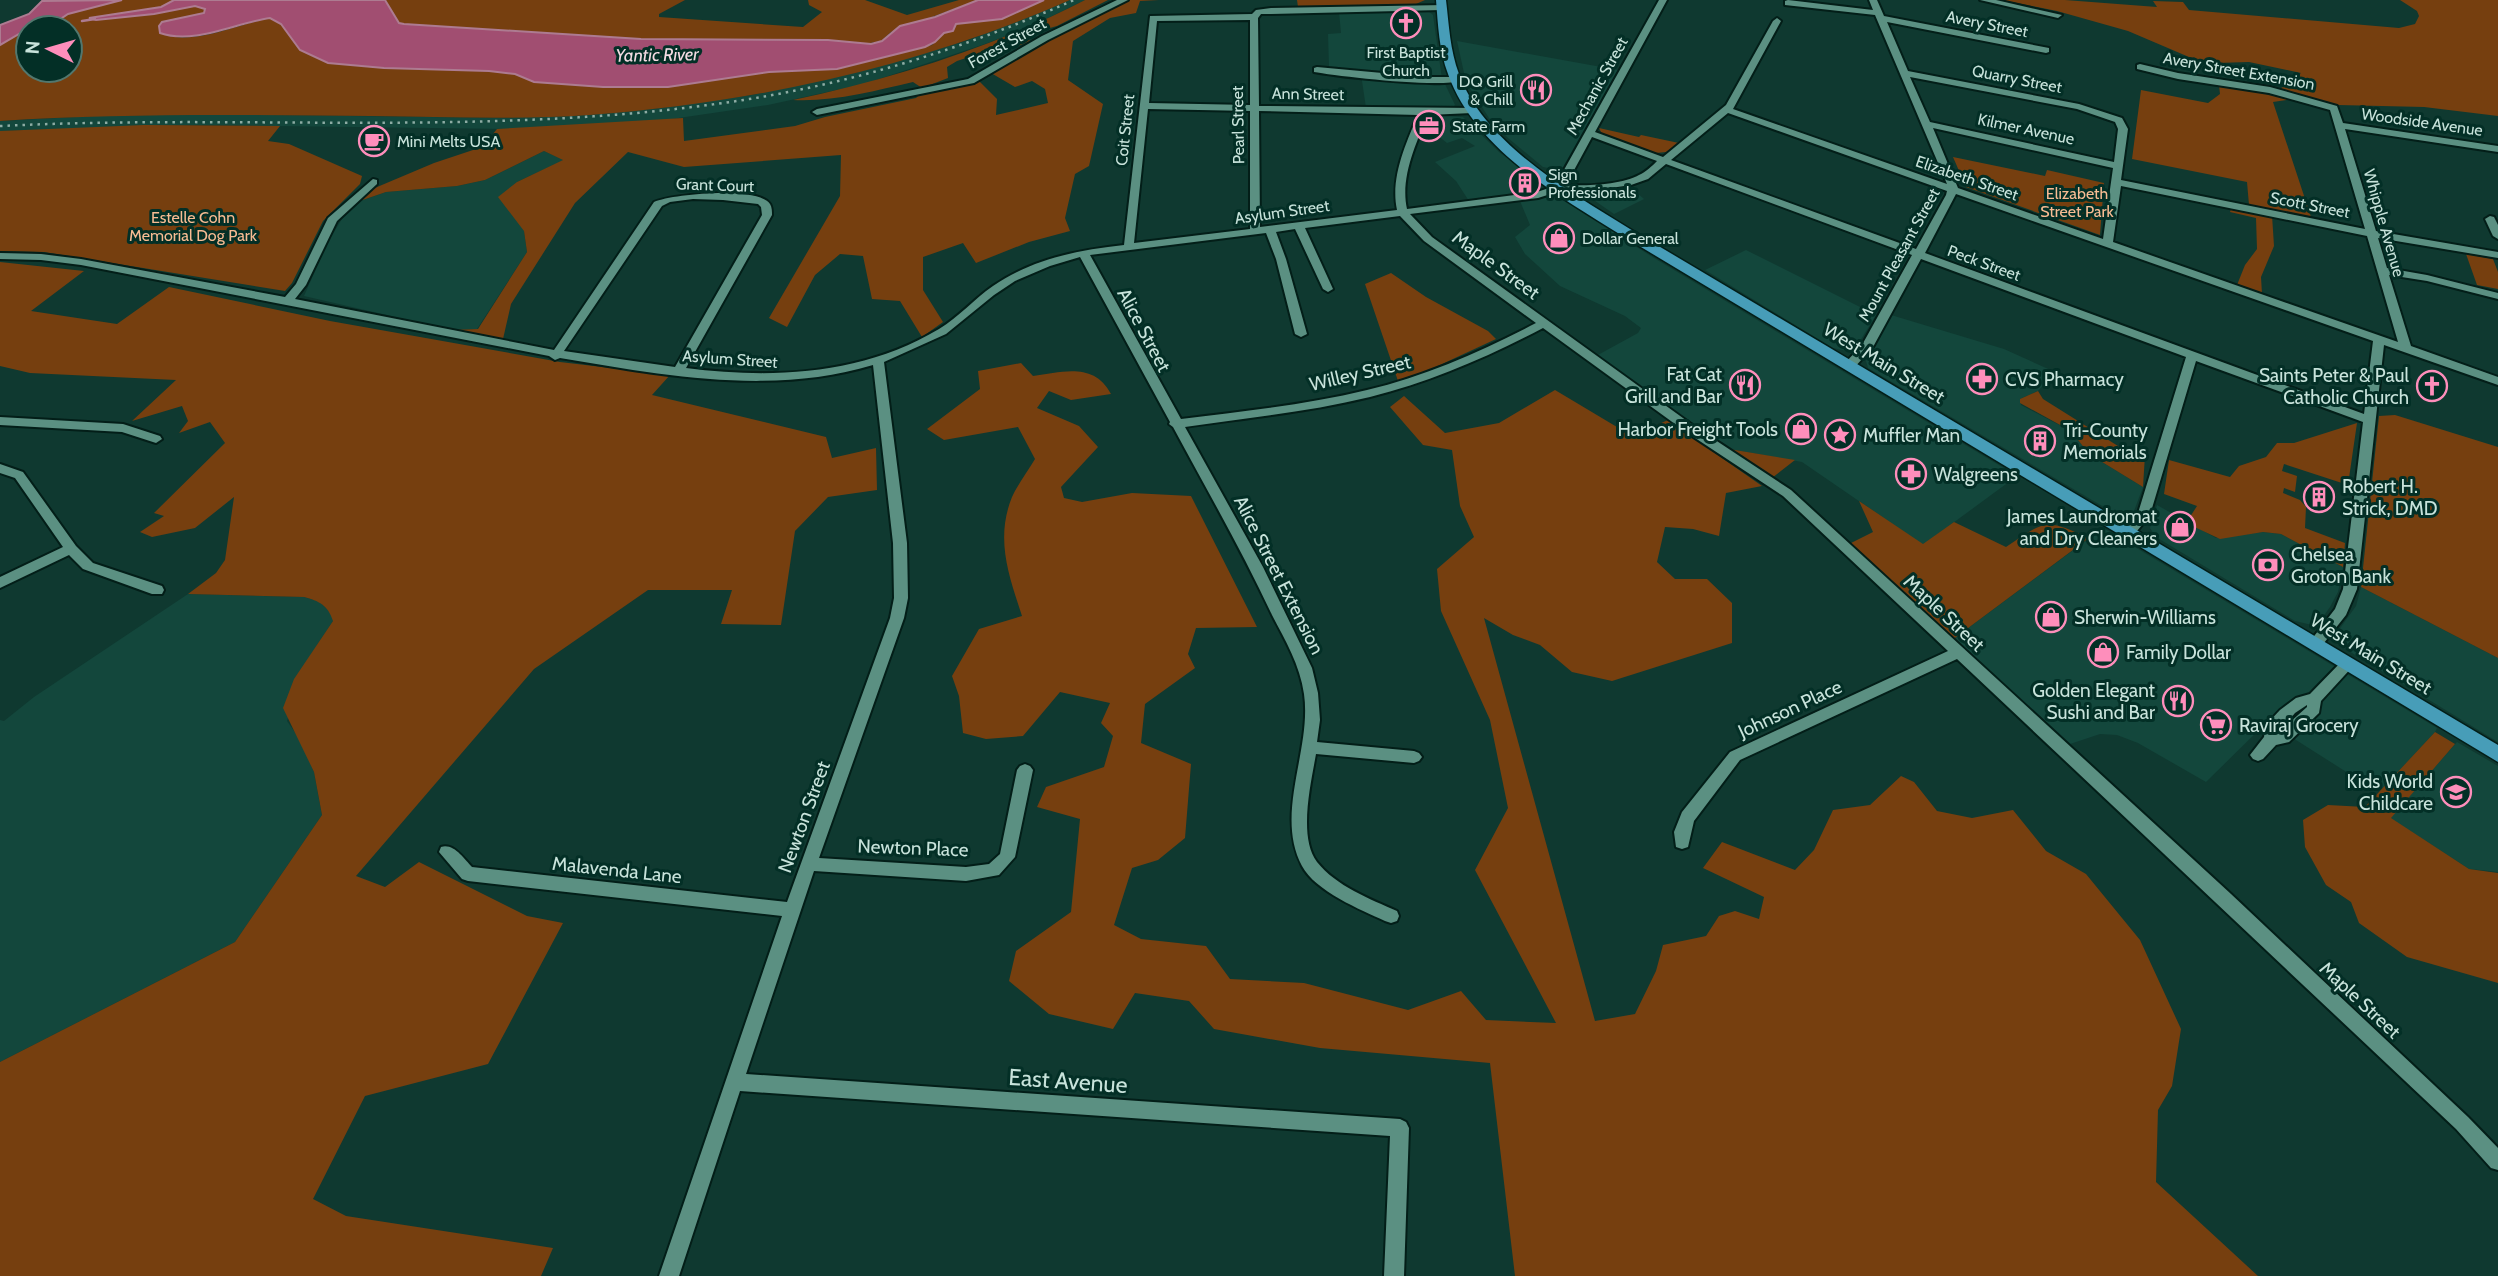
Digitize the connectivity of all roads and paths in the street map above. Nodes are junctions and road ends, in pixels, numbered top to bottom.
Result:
1 (1124, 0) edge
2 (1663, 0) edge
3 (1873, 0) edge
4 (1984, 0) edge
5 (1441, 3) edge
6 (1788, 3) dead end
7 (1879, 15) junction
8 (2058, 15) dead end
9 (1254, 17) junction
10 (1777, 22) dead end
11 (2046, 50) dead end
12 (2140, 67) dead end
13 (1317, 69) dead end
14 (1905, 74) junction
15 (1455, 80) junction
16 (1143, 106) junction
17 (2332, 106) joint
18 (1254, 108) junction
19 (1472, 110) junction
20 (1727, 110) junction
21 (817, 112) dead end
22 (1424, 112) junction
23 (1927, 124) junction
24 (2341, 126) junction
25 (1590, 133) junction
26 (2498, 149) edge
27 (1664, 160) junction
28 (2118, 166) junction
29 (373, 182) dead end
30 (2116, 182) junction
31 (1559, 188) junction
32 (1953, 189) junction
33 (1403, 212) junction
34 (2490, 219) dead end
35 (1299, 226) junction
36 (1270, 230) junction
37 (1255, 232) junction
38 (2371, 233) junction
39 (2498, 236) edge
40 (2108, 244) junction
41 (1129, 245) junction
42 (1083, 253) junction
43 (1918, 255) junction
44 (2498, 255) edge
45 (0, 256) edge
46 (2382, 270) junction
47 (1328, 289) dead end
48 (2498, 296) edge
49 (288, 301) junction
50 (1544, 323) junction
51 (1301, 334) dead end
52 (2379, 339) junction
53 (2406, 349) junction
54 (555, 356) junction
55 (2192, 356) junction
56 (878, 360) junction
57 (1849, 366) junction
58 (679, 371) junction
59 (2498, 381) edge
60 (2369, 420) junction
61 (0, 421) edge
62 (1175, 424) junction
63 (156, 439) dead end
64 (0, 468) edge
65 (2128, 533) junction
66 (71, 549) junction
67 (0, 583) edge
68 (157, 590) dead end
69 (2315, 644) junction
70 (1958, 652) junction
71 (2348, 664) junction
72 (1310, 747) junction
73 (2498, 754) edge
74 (2258, 755) dead end
75 (1414, 757) dead end
76 (1025, 770) dead end
77 (1682, 842) dead end
78 (447, 852) dead end
79 (809, 864) junction
80 (792, 910) junction
81 (1391, 916) dead end
82 (733, 1082) junction
83 (2498, 1161) edge
84 (669, 1276) edge
85 (1394, 1276) edge

1 - 21 street, Forest Street
2 - 25 street, Mechanic Street
3 - 7 street, Mount Pleasant Street
4 - 8 street
5 - 9 street
5 - 15 main road, West Main Street
6 - 7 street, Avery Street
7 - 11 street, Avery Street
7 - 14 street, Mount Pleasant Street
9 - 16 street, Coit Street
9 - 18 street, Pearl Street
10 - 20 street
12 - 17 street, Avery Street Extension
13 - 15 street
14 - 23 street, Mount Pleasant Street
14 - 28 street, Quarry Street
15 - 19 main road, West Main Street
16 - 18 street, Ann Street
16 - 41 street, Coit Street
17 - 24 street, Whipple Avenue
18 - 22 street, Ann Street
18 - 37 street, Pearl Street
19 - 22 street, Ann Street
19 - 31 main road, West Main Street
20 - 27 street
20 - 32 street, Elizabeth Street
22 - 33 street
23 - 28 street, Kilmer Avenue
23 - 32 street, Mount Pleasant Street
24 - 26 street, Woodside Avenue
24 - 38 street, Whipple Avenue
25 - 27 street, Peck Street
25 - 31 street, Mechanic Street
27 - 31 street
27 - 43 street, Peck Street
28 - 30 street
29 - 49 street
30 - 38 street, Scott Street
30 - 40 street
31 - 33 street, Asylum Street
31 - 57 main road, West Main Street
32 - 40 street, Elizabeth Street
32 - 43 street, Mount Pleasant Street
33 - 35 street, Asylum Street
33 - 50 street, Maple Street
34 - 39 street
35 - 36 street, Asylum Street
35 - 47 street
36 - 37 street, Asylum Street
36 - 51 street
37 - 41 street, Asylum Street
38 - 44 street, Scott Street
38 - 46 street, Whipple Avenue
40 - 52 street, Elizabeth Street
41 - 42 street, Asylum Street
42 - 56 street, Asylum Street
42 - 62 street, Alice Street
43 - 55 street, Peck Street
43 - 57 street, Mount Pleasant Street
45 - 49 street, Asylum Street
46 - 48 street
46 - 53 street, Whipple Avenue
49 - 54 street, Asylum Street
50 - 62 street, Willey Street
50 - 70 street, Maple Street
52 - 53 street, Elizabeth Street
52 - 60 street
53 - 59 street, Elizabeth Street
54 - 58 street, Asylum Street
54 - 58 street, Grant Court
55 - 60 street, Peck Street
55 - 65 street
56 - 58 street, Asylum Street
56 - 79 street, Newton Street
57 - 65 main road, West Main Street
60 - 69 street
61 - 63 street
62 - 72 street, Alice Street Extension
64 - 66 street
65 - 69 main road, West Main Street
66 - 67 street
66 - 68 street
69 - 71 main road, West Main Street
70 - 77 street, Johnson Place
70 - 83 street, Maple Street
71 - 73 main road, West Main Street
71 - 74 street
72 - 75 street
72 - 81 street, Alice Street Extension
76 - 79 street, Newton Place
78 - 80 street, Malavenda Lane
79 - 80 street, Newton Street
80 - 82 street, Newton Street
82 - 84 street, Newton Street
82 - 85 street, East Avenue

